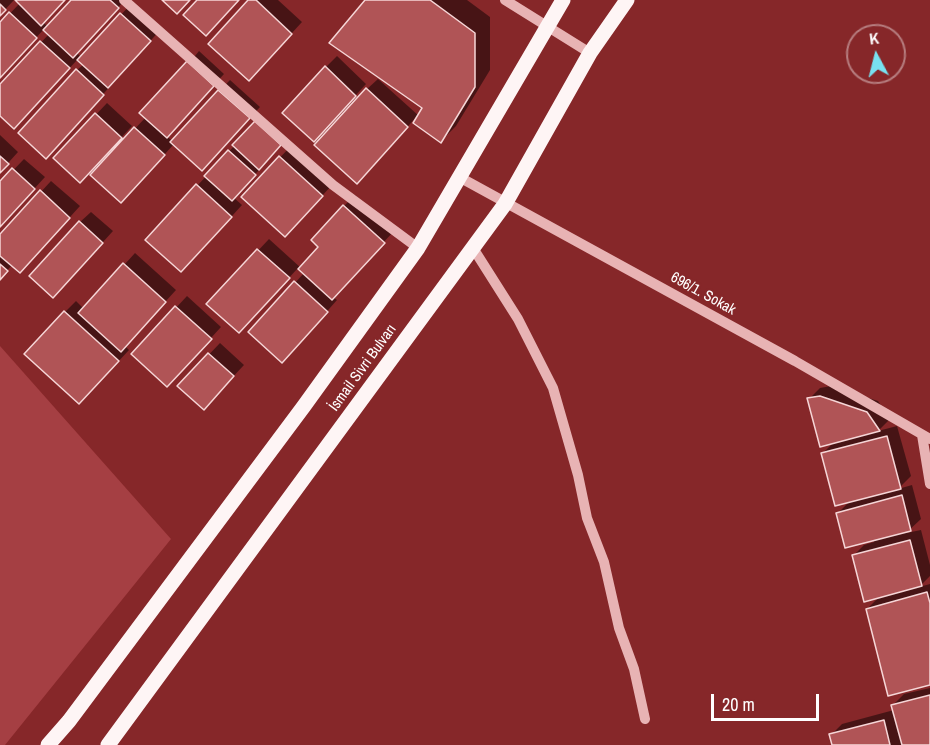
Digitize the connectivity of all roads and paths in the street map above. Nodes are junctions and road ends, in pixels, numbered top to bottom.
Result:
1 (124, 0) edge
2 (505, 0) edge
3 (563, 0) edge
4 (627, 0) edge
5 (548, 26) junction
6 (590, 53) junction
7 (460, 177) junction
8 (505, 204) junction
9 (418, 248) junction
10 (473, 248) junction
11 (926, 437) edge
12 (930, 484) edge
13 (645, 719) dead end
14 (48, 745) edge
15 (108, 745) edge

1 - 9 street
2 - 5 street
3 - 5 main road, İsmail Sivri Bulvarı
4 - 6 main road, İsmail Sivri Bulvarı
5 - 6 street
5 - 7 main road, İsmail Sivri Bulvarı
6 - 8 main road, İsmail Sivri Bulvarı
7 - 8 street, 696/1. Sokak
7 - 9 main road, İsmail Sivri Bulvarı
8 - 10 main road, İsmail Sivri Bulvarı
8 - 11 street, 696/1. Sokak
9 - 14 main road, İsmail Sivri Bulvarı
10 - 13 street
10 - 15 main road, İsmail Sivri Bulvarı
11 - 12 street

